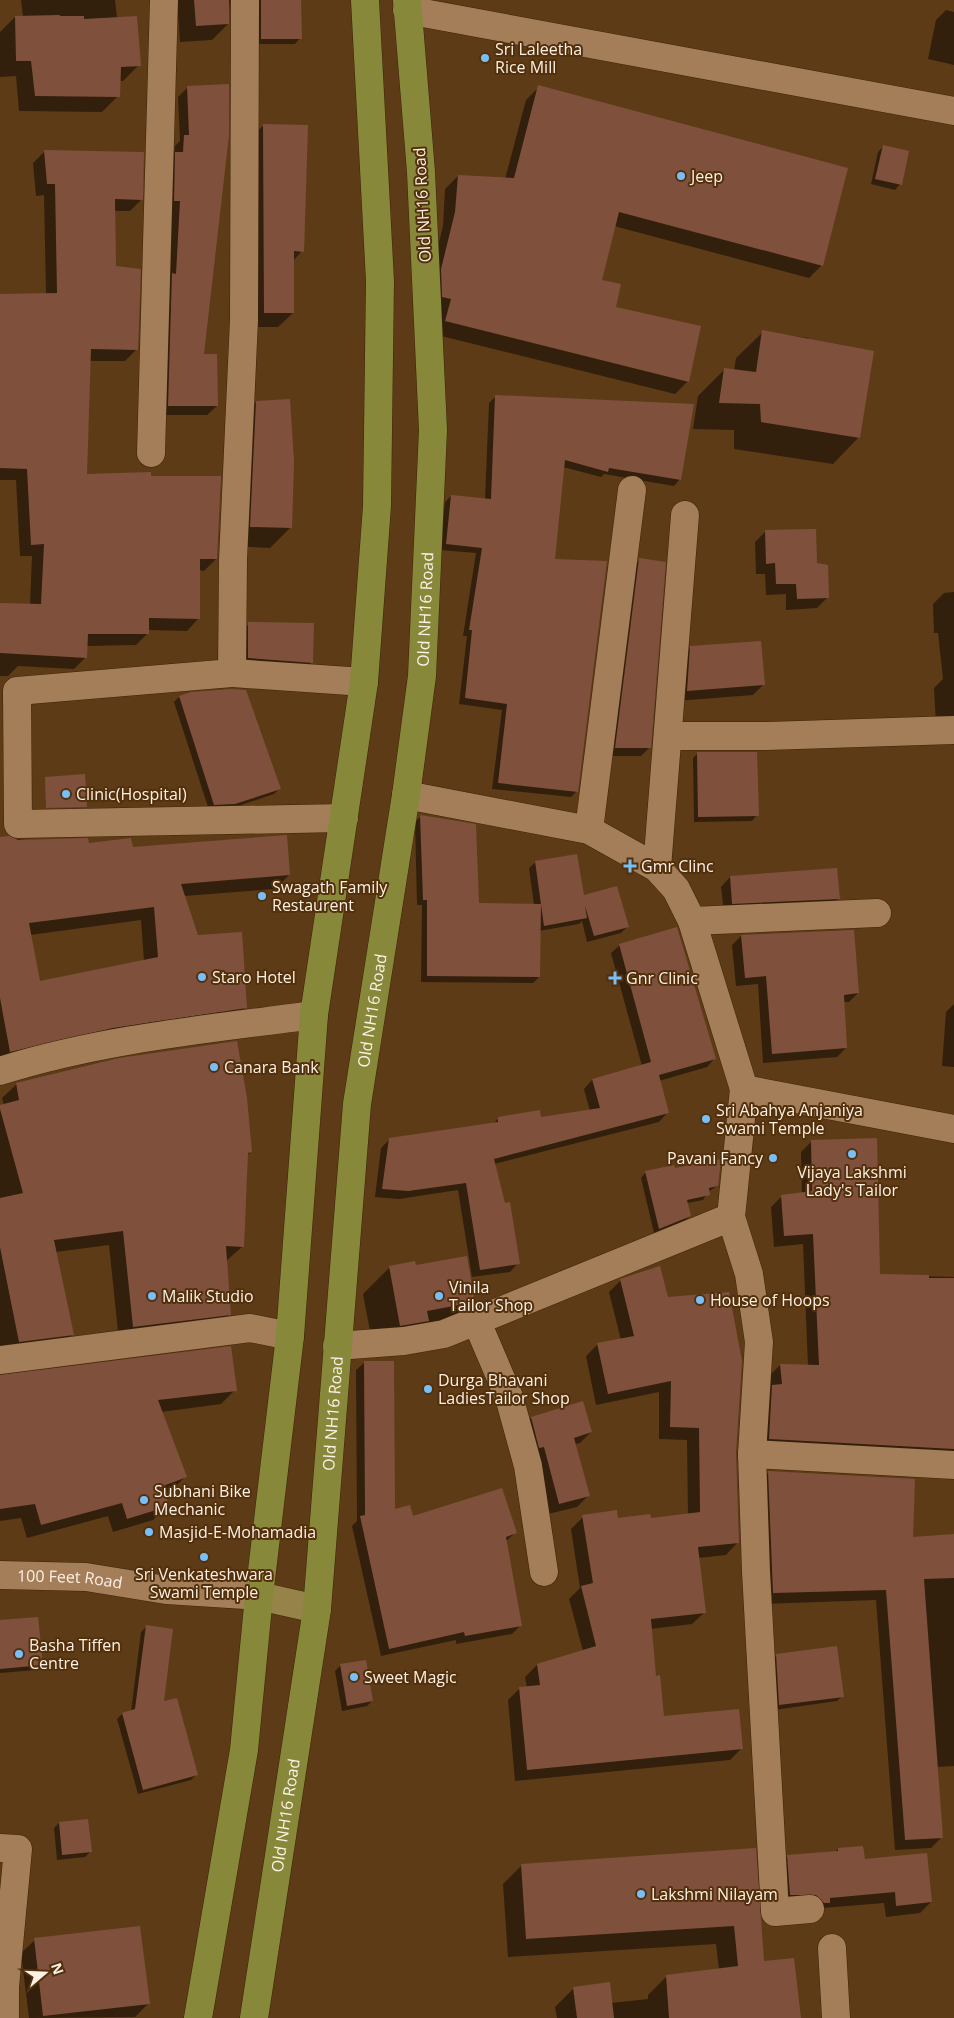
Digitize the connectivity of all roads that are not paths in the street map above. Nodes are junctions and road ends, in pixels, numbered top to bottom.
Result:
1 (164, 0) edge
2 (245, 0) edge
3 (365, 0) edge
4 (407, 5) edge
5 (954, 111) edge
6 (151, 453) dead end
7 (632, 490) dead end
8 (685, 515) dead end
9 (232, 672) junction
10 (364, 682) junction
11 (954, 730) edge
12 (668, 736) junction
13 (406, 795) junction
14 (344, 818) junction
15 (9, 824) edge
16 (589, 830) junction
17 (657, 868) junction
18 (877, 913) dead end
19 (692, 921) junction
20 (314, 1015) junction
21 (0, 1071) edge
22 (744, 1089) junction
23 (954, 1129) edge
24 (731, 1218) junction
25 (476, 1320) junction
26 (290, 1336) junction
27 (337, 1346) junction
28 (0, 1360) edge
29 (752, 1454) junction
30 (954, 1465) edge
31 (544, 1572) dead end
32 (0, 1575) edge
33 (259, 1596) junction
34 (317, 1609) junction
35 (0, 1848) edge
36 (810, 1909) dead end
37 (832, 1948) dead end
38 (5, 2018) edge
39 (198, 2018) edge
40 (254, 2018) edge
41 (836, 2018) edge

1 - 6 street
2 - 9 street
3 - 10 main road
4 - 5 street
4 - 13 main road, Old NH16 Road
7 - 16 street
8 - 12 street
9 - 10 street
9 - 15 street
10 - 14 main road
11 - 12 street
12 - 17 street
13 - 16 street
13 - 27 main road, Old NH16 Road
14 - 15 street
14 - 20 main road
16 - 17 street
17 - 19 street
18 - 19 street
19 - 22 street
20 - 21 street
20 - 26 main road
22 - 23 street
22 - 24 street
24 - 25 street
24 - 29 street
25 - 27 street
25 - 31 street
26 - 28 street
26 - 33 main road
27 - 34 main road, Old NH16 Road
29 - 30 street
29 - 36 street
32 - 33 street, 100 Feet Road
33 - 34 main road
33 - 39 main road
34 - 40 main road, Old NH16 Road
35 - 38 street
37 - 41 street

